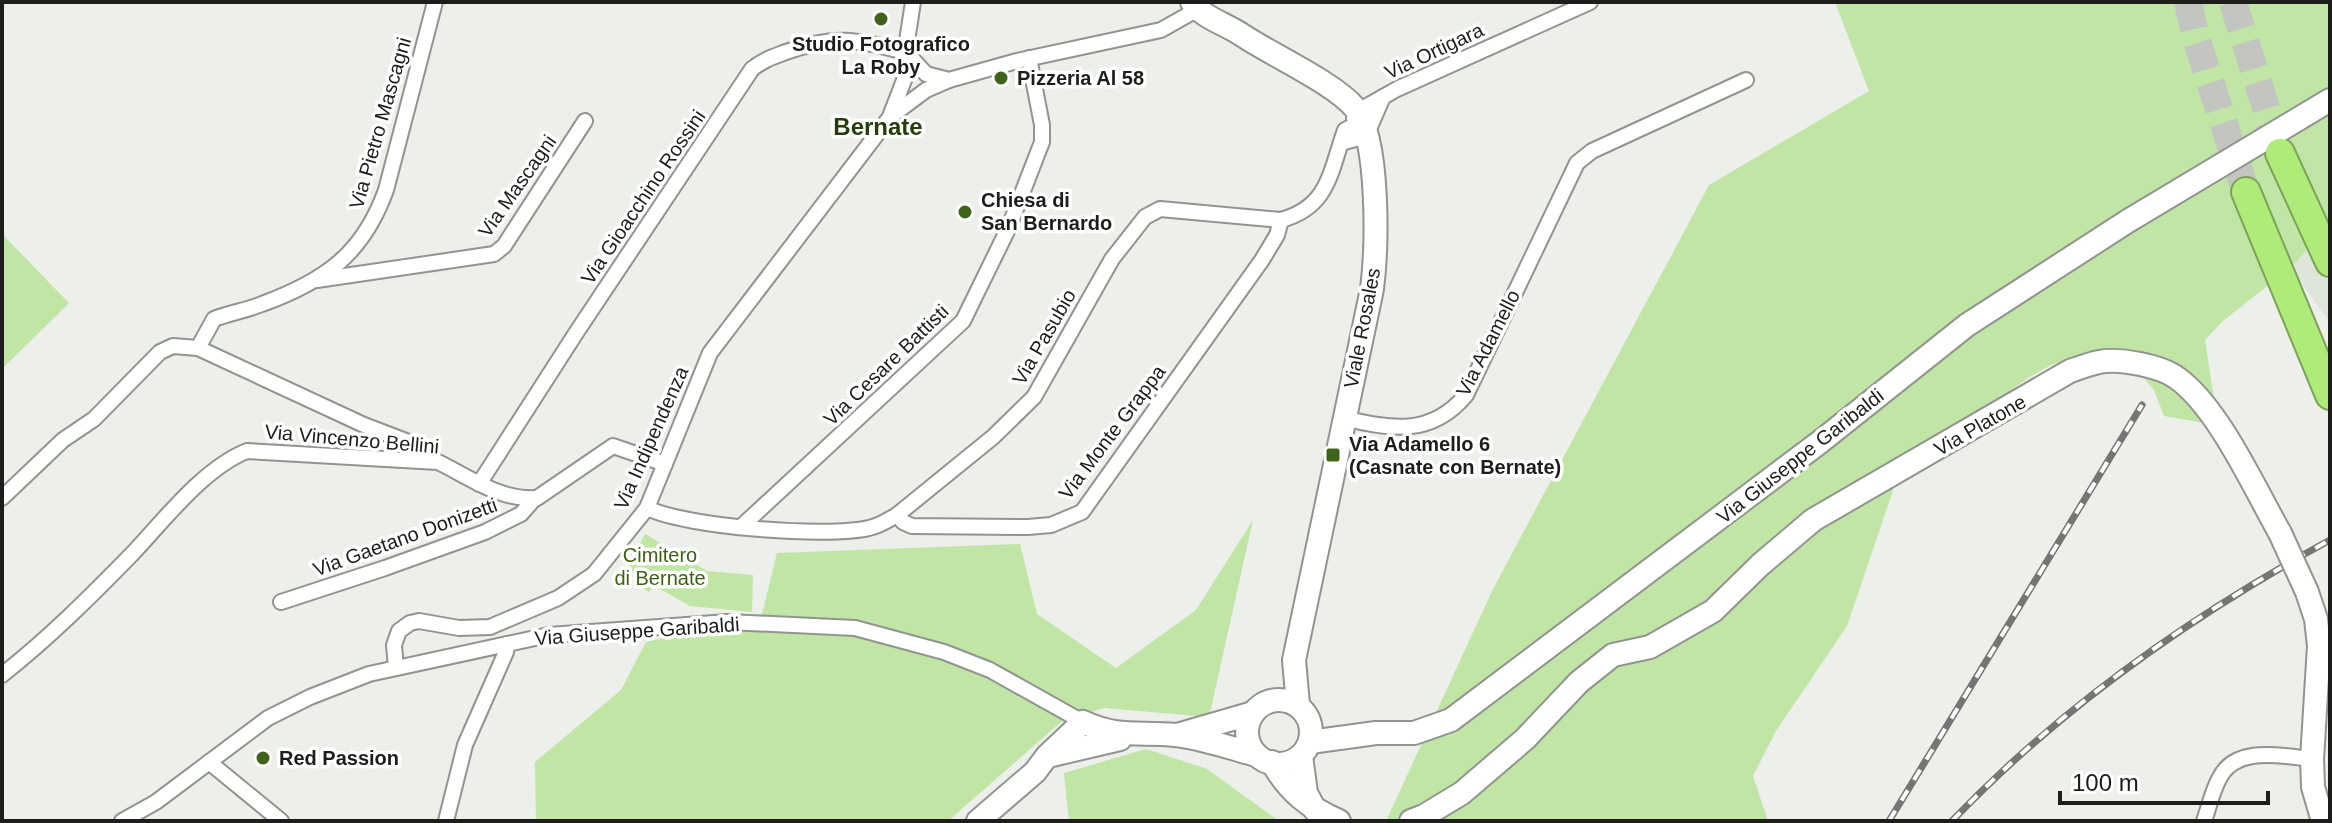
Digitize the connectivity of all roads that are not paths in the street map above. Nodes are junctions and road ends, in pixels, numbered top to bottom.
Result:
1 (435, 2) edge
2 (913, 2) edge
3 (1590, 2) edge
4 (1195, 7) edge
5 (906, 52) junction
6 (1029, 58) junction
7 (949, 80) junction
8 (1746, 80) dead end
9 (1383, 97) junction
10 (2330, 100) edge
11 (890, 117) junction
12 (585, 121) dead end
13 (1358, 124) junction
14 (2280, 153) tunnel mouth
15 (2246, 192) tunnel mouth
16 (1281, 220) junction
17 (354, 250) junction
18 (2330, 262) edge
19 (376, 272) junction
20 (316, 280) junction
21 (198, 348) junction
22 (2330, 395) edge
23 (1343, 418) junction
24 (418, 460) junction
25 (665, 464) junction
26 (479, 484) junction
27 (2, 498) edge
28 (535, 498) junction
29 (772, 498) junction
30 (647, 508) junction
31 (897, 515) junction
32 (742, 526) junction
33 (775, 530) junction
34 (281, 602) dead end
35 (507, 644) junction
36 (1294, 660) junction
37 (396, 668) junction
38 (2, 675) edge
39 (1261, 707) junction
40 (1083, 722) junction
41 (1305, 731) junction
42 (1176, 735) junction
43 (1140, 736) junction
44 (1047, 756) junction
45 (1264, 759) junction
46 (2312, 759) junction
47 (209, 762) junction
48 (1316, 811) junction
49 (122, 821) edge
50 (281, 821) edge
51 (446, 821) edge
52 (978, 821) edge
53 (1339, 821) edge
54 (1411, 821) edge
55 (2204, 821) edge
56 (2323, 821) edge

1 - 17 street, Via Pietro Mascagni
2 - 5 street
3 - 9 street, Via Ortigara
4 - 6 street
4 - 13 street
5 - 7 street
5 - 11 street
5 - 26 street, Via Gioacchino Rossini
6 - 7 street
6 - 29 street, Via Cesare Battisti
7 - 11 street
8 - 23 street, Via Adamello
9 - 13 street, Via Ortigara
9 - 13 street, Via Ortigara
10 - 41 street, Via Giuseppe Garibaldi
11 - 25 street, Via Indipendenza
12 - 19 street, Via Mascagni
13 - 16 street
13 - 23 street, Viale Rosales
14 - 18 highway
15 - 22 highway
16 - 31 street, Via Pasubio
16 - 31 street, Via Monte Grappa
17 - 19 street
17 - 20 street, Via Pietro Mascagni
19 - 20 street, Via Mascagni
20 - 21 street
21 - 24 street
21 - 27 street
23 - 36 street
24 - 26 street, Via Vincenzo Bellini
24 - 38 street, Via Vincenzo Bellini
25 - 28 street
25 - 30 street, Via Indipendenza
26 - 28 street, Via Vincenzo Bellini
28 - 34 street, Via Gaetano Donizetti
29 - 32 street, Via Cesare Battisti
29 - 33 street
30 - 32 street, Via Pasubio
30 - 37 street, Via Indipendenza
31 - 33 street, Via Pasubio
32 - 33 street, Via Pasubio
35 - 37 street, Via Giuseppe Garibaldi
35 - 40 street, Via Giuseppe Garibaldi
35 - 51 street
36 - 39 street
36 - 41 street
37 - 47 street, Via Giuseppe Garibaldi
39 - 41 street
39 - 42 street, Via Giuseppe Garibaldi
39 - 45 street
40 - 43 street, Via Giuseppe Garibaldi
40 - 44 street
41 - 45 street
41 - 48 street
42 - 43 street, Via Giuseppe Garibaldi
42 - 45 street, Via Giuseppe Garibaldi
43 - 44 street
44 - 52 street
45 - 48 street
46 - 54 street, Via Platone, bridge
46 - 55 street
46 - 56 street, Via Platone
47 - 49 street, Via Giuseppe Garibaldi
47 - 50 street
48 - 53 street

